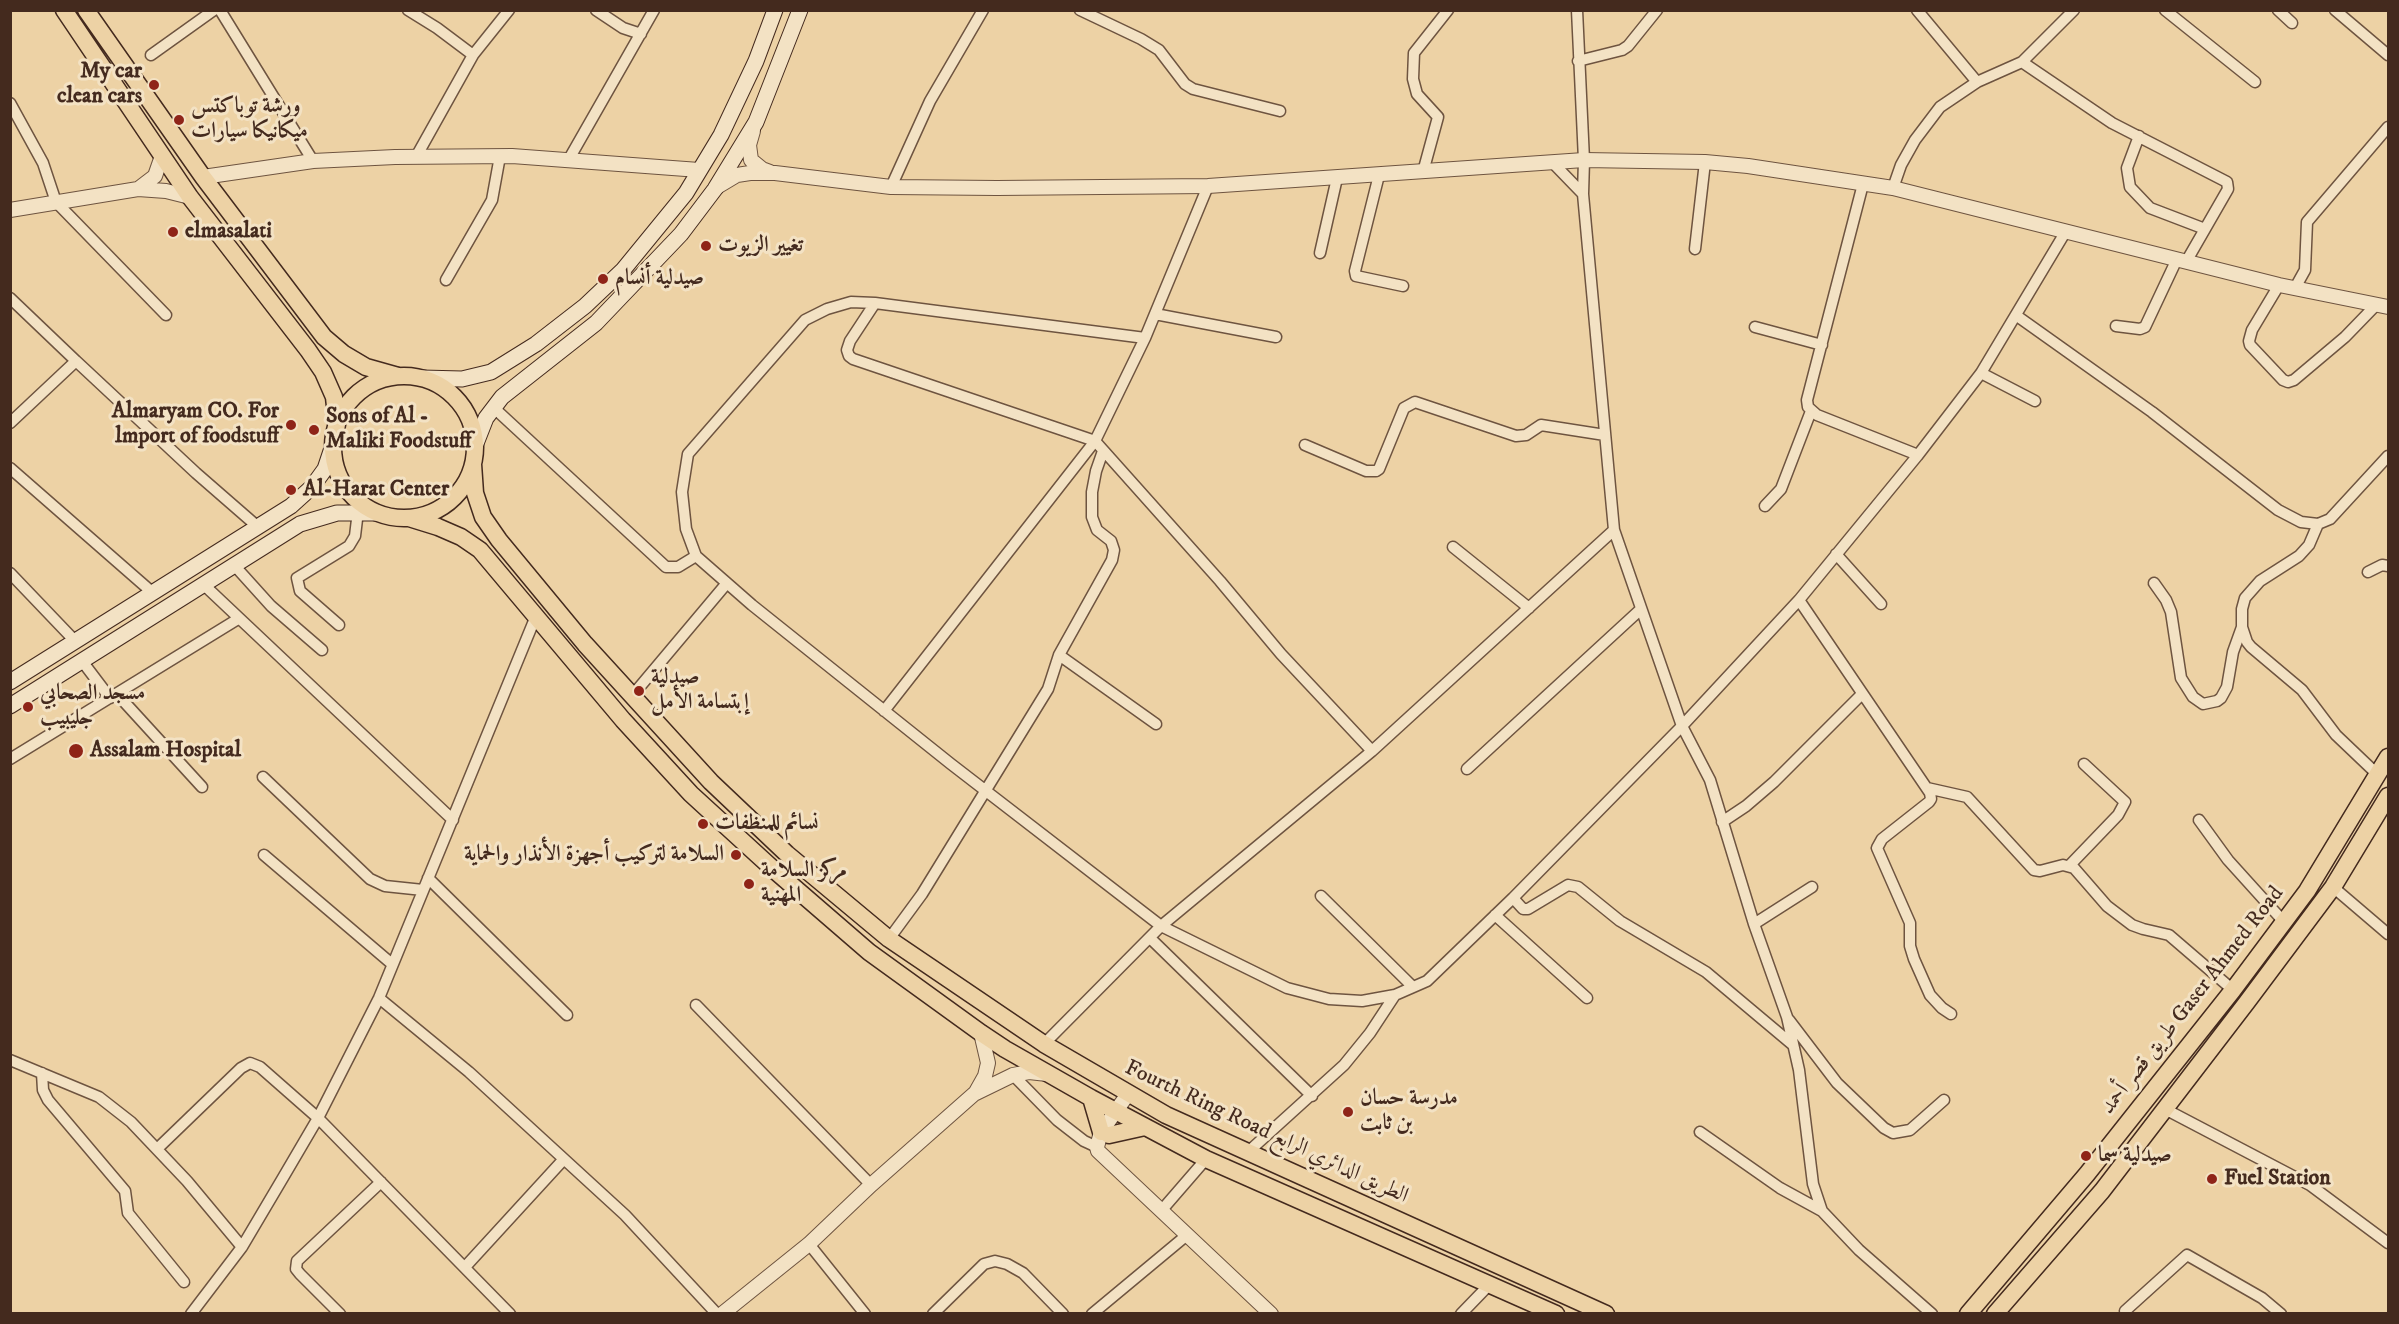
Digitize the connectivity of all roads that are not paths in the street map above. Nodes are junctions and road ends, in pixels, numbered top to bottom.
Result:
1 (63, 10) edge
2 (86, 10) edge
3 (214, 10) edge
4 (220, 10) edge
5 (408, 10) edge
6 (509, 10) edge
7 (596, 10) edge
8 (654, 10) edge
9 (775, 10) edge
10 (800, 10) edge
11 (983, 10) edge
12 (1080, 10) edge
13 (1448, 10) edge
14 (1576, 10) edge
15 (1657, 10) edge
16 (1917, 10) edge
17 (2074, 10) edge
18 (2166, 10) edge
19 (2278, 10) edge
20 (2336, 11) edge
21 (2292, 23) dead end
22 (640, 34) junction
23 (151, 55) dead end
24 (474, 55) junction
25 (2388, 55) edge
26 (1578, 61) junction
27 (2022, 62) junction
28 (1977, 82) junction
29 (2255, 82) dead end
30 (10, 103) edge
31 (1280, 111) dead end
32 (756, 122) junction
33 (2388, 127) edge
34 (2139, 136) junction
35 (162, 156) junction
36 (500, 156) junction
37 (416, 157) junction
38 (570, 159) junction
39 (1584, 160) junction
40 (313, 161) junction
41 (1552, 162) junction
42 (1705, 162) junction
43 (699, 171) junction
44 (1424, 172) junction
45 (775, 173) junction
46 (1379, 175) junction
47 (203, 177) junction
48 (1337, 177) junction
49 (1863, 184) junction
50 (1208, 186) junction
51 (891, 187) junction
52 (1893, 188) junction
53 (138, 189) junction
54 (715, 189) junction
55 (1583, 194) junction
56 (190, 197) junction
57 (56, 202) junction
58 (10, 210) edge
59 (2205, 229) junction
60 (2066, 231) junction
61 (1695, 249) dead end
62 (1320, 253) dead end
63 (2181, 261) junction
64 (446, 280) dead end
65 (2279, 285) junction
66 (1403, 286) dead end
67 (2295, 288) junction
68 (10, 297) edge
69 (875, 303) junction
70 (2383, 305) edge
71 (1155, 314) junction
72 (166, 315) dead end
73 (2017, 316) junction
74 (2116, 326) dead end
75 (1755, 327) dead end
76 (1276, 337) dead end
77 (1145, 338) junction
78 (1821, 345) junction
79 (76, 361) junction
80 (1982, 373) junction
81 (398, 376) junction
82 (422, 378) junction
83 (2035, 401) dead end
84 (493, 407) junction
85 (1811, 411) junction
86 (10, 423) edge
87 (335, 433) junction
88 (1605, 435) junction
89 (1095, 441) junction
90 (1305, 445) dead end
91 (475, 446) junction
92 (1103, 451) junction
93 (1917, 455) junction
94 (2388, 456) edge
95 (473, 464) junction
96 (10, 468) edge
97 (1765, 506) dead end
98 (358, 511) junction
99 (378, 513) junction
100 (409, 518) junction
101 (2318, 524) junction
102 (258, 527) junction
103 (1614, 530) junction
104 (1453, 547) dead end
105 (1836, 554) junction
106 (696, 556) junction
107 (234, 565) junction
108 (2388, 566) edge
109 (2368, 572) dead end
110 (10, 573) edge
111 (727, 583) junction
112 (2154, 583) dead end
113 (203, 584) junction
114 (153, 593) junction
115 (1798, 600) junction
116 (1881, 604) dead end
117 (1528, 608) junction
118 (1641, 609) junction
119 (536, 616) junction
120 (238, 619) junction
121 (339, 625) dead end
122 (2242, 627) junction
123 (75, 641) junction
124 (322, 650) dead end
125 (1059, 655) junction
126 (82, 661) junction
127 (13, 676) edge
128 (1861, 695) junction
129 (113, 696) junction
130 (632, 696) junction
131 (10, 706) edge
132 (884, 711) junction
133 (1156, 724) dead end
134 (1682, 726) junction
135 (1372, 751) junction
136 (2388, 757) edge
137 (10, 759) edge
138 (2084, 764) dead end
139 (1467, 770) dead end
140 (2378, 775) junction
141 (263, 777) dead end
142 (202, 787) dead end
143 (1927, 788) junction
144 (986, 789) junction
145 (2388, 796) edge
146 (453, 820) junction
147 (2199, 820) dead end
148 (1722, 822) junction
149 (264, 855) dead end
150 (2069, 866) junction
151 (428, 878) junction
152 (2333, 886) junction
153 (1812, 887) dead end
154 (423, 890) junction
155 (1321, 896) dead end
156 (1513, 898) junction
157 (1495, 915) junction
158 (2284, 921) junction
159 (1754, 924) junction
160 (1161, 926) junction
161 (2388, 934) edge
162 (1150, 938) junction
163 (889, 939) junction
164 (392, 964) junction
165 (1413, 987) junction
166 (2233, 990) junction
167 (1395, 995) junction
168 (379, 998) junction
169 (1587, 998) dead end
170 (696, 1005) dead end
171 (1951, 1014) dead end
172 (567, 1015) dead end
173 (1787, 1017) junction
174 (981, 1033) junction
175 (1044, 1044) junction
176 (1793, 1045) junction
177 (10, 1060) edge
178 (42, 1074) junction
179 (1049, 1074) junction
180 (1014, 1075) junction
181 (975, 1094) junction
182 (1131, 1096) junction
183 (1312, 1096) junction
184 (1091, 1098) junction
185 (1944, 1100) dead end
186 (2163, 1108) junction
187 (1120, 1113) junction
188 (318, 1118) junction
189 (1145, 1127) junction
190 (1700, 1132) dead end
191 (1102, 1138) junction
192 (157, 1149) junction
193 (1248, 1152) junction
194 (564, 1159) junction
195 (1206, 1159) junction
196 (381, 1182) junction
197 (871, 1185) junction
198 (1161, 1211) junction
199 (1822, 1211) junction
200 (1187, 1235) junction
201 (2388, 1243) edge
202 (809, 1245) junction
203 (242, 1247) junction
204 (465, 1267) junction
205 (184, 1282) dead end
206 (1489, 1285) junction
207 (2125, 1311) dead end
208 (191, 1314) edge
209 (340, 1314) edge
210 (510, 1314) edge
211 (717, 1314) edge
212 (722, 1314) edge
213 (865, 1314) edge
214 (933, 1314) edge
215 (1063, 1314) edge
216 (1092, 1314) edge
217 (1271, 1314) edge
218 (1461, 1314) edge
219 (1556, 1314) edge
220 (1606, 1314) edge
221 (1932, 1314) edge
222 (1968, 1314) edge
223 (1995, 1314) edge
224 (2282, 1314) edge

1 - 35 main road
2 - 47 main road
3 - 23 street
4 - 40 street
5 - 24 street
6 - 24 street
7 - 22 street
8 - 22 street
9 - 43 main road
10 - 32 main road
11 - 51 street
12 - 31 street
13 - 44 street
14 - 26 street
15 - 26 street
16 - 28 street
17 - 27 street
18 - 29 street
19 - 21 street
20 - 25 street
22 - 38 street
24 - 37 street
26 - 39 street
27 - 28 street
27 - 34 street
28 - 52 street
30 - 57 street
32 - 45 street
32 - 54 main road
33 - 67 street
34 - 59 street
34 - 59 street
35 - 53 street
35 - 56 main road
36 - 37 street
36 - 38 street
36 - 64 street
37 - 40 street
38 - 43 street
39 - 41 street
39 - 42 street
39 - 55 street
40 - 47 street
41 - 44 street
41 - 55 street
42 - 49 street
42 - 61 street
43 - 82 main road
44 - 46 street
45 - 51 street
45 - 54 street
46 - 48 street
46 - 66 street
47 - 81 main road
48 - 50 street
48 - 62 street
49 - 52 street
49 - 78 street
50 - 51 street
50 - 71 street
52 - 60 street
53 - 56 street
53 - 57 street
54 - 84 main road
55 - 88 street
56 - 87 main road
57 - 58 street
57 - 72 street
59 - 63 street
60 - 63 street
60 - 73 street
63 - 65 street
63 - 74 street
65 - 67 street
65 - 70 street
67 - 70 street
68 - 79 street
69 - 77 street
69 - 89 street
69 - 106 street
71 - 76 street
71 - 77 street
73 - 80 street
73 - 101 street
75 - 78 street
77 - 89 street
78 - 85 street
79 - 86 street
79 - 102 street
80 - 83 street
80 - 93 street
81 - 82 main road
81 - 87 main road
82 - 91 main road
84 - 91 main road
84 - 106 street
85 - 93 street
85 - 97 street
87 - 99 main road
87 - 102 main road
88 - 90 street
88 - 103 street
89 - 92 street
89 - 132 street
91 - 95 main road
92 - 125 street
92 - 135 street
93 - 105 street
94 - 101 street
95 - 100 main road
95 - 130 main road, Fourth Ring Road الطريق الدائري الرابع
96 - 114 street
98 - 99 main road
98 - 107 main road
98 - 121 street
99 - 100 main road
100 - 119 main road
101 - 122 street
102 - 114 main road
103 - 117 street
103 - 118 street
104 - 117 street
105 - 115 street
105 - 116 street
106 - 111 street
107 - 113 main road
107 - 124 street
108 - 109 street
110 - 123 street
111 - 130 street
111 - 132 street
112 - 122 street
113 - 120 street
113 - 126 main road
114 - 123 main road
115 - 128 street
115 - 134 street
117 - 135 street
118 - 134 street
118 - 139 street
119 - 146 street
119 - 174 main road
120 - 129 street
120 - 146 street
122 - 140 street
123 - 127 main road
125 - 133 street
125 - 144 street
126 - 129 street
126 - 131 main road
128 - 143 street
128 - 148 street
129 - 137 street
129 - 142 street
130 - 163 main road, Fourth Ring Road الطريق الدائري الرابع
132 - 144 street
134 - 148 street
134 - 156 street
135 - 160 street
136 - 140 main road, طريق قصر أحمد Gaser Ahmed Road
138 - 150 street
140 - 158 main road, طريق قصر أحمد Gaser Ahmed Road
141 - 154 street
143 - 150 street
143 - 171 street
144 - 160 street
144 - 163 street
145 - 152 main road, طريق قصر أحمد Gaser Ahmed Road
146 - 151 street
147 - 158 street
148 - 159 street
149 - 164 street
150 - 166 street
151 - 154 street
151 - 172 street
152 - 161 street
152 - 186 main road, طريق قصر أحمد Gaser Ahmed Road
153 - 159 street
154 - 164 street
155 - 165 street
156 - 157 street
156 - 176 street
157 - 165 street
157 - 169 street
158 - 166 main road, طريق قصر أحمد Gaser Ahmed Road
159 - 173 street
160 - 162 street
160 - 167 street
162 - 175 street
162 - 183 street
163 - 175 main road, Fourth Ring Road الطريق الدائري الرابع
164 - 168 street
165 - 167 street
166 - 222 main road, طريق قصر أحمد Gaser Ahmed Road
167 - 183 street
168 - 188 street
168 - 194 street
170 - 197 street
173 - 176 street
173 - 185 street
174 - 179 main road
174 - 181 street
175 - 182 main road, Fourth Ring Road الطريق الدائري الرابع
176 - 199 street
177 - 178 street
178 - 192 street
178 - 205 street
179 - 180 street
179 - 184 main road
180 - 181 street
180 - 191 street
181 - 197 street
182 - 187 street
182 - 193 main road, Fourth Ring Road الطريق الدائري الرابع
183 - 193 street
184 - 187 main road
184 - 191 main road
186 - 201 street
186 - 223 main road, طريق قصر أحمد Gaser Ahmed Road
187 - 189 main road
187 - 191 street
188 - 192 street
188 - 196 street
188 - 203 street
189 - 191 main road
189 - 195 main road
190 - 199 street
191 - 198 street
192 - 203 street
193 - 220 main road, Fourth Ring Road الطريق الدائري الرابع
194 - 204 street
194 - 211 street
195 - 198 street
195 - 206 main road
196 - 204 street
196 - 209 street
197 - 202 street
198 - 200 street
199 - 221 street
200 - 216 street
200 - 217 street
202 - 212 street
202 - 213 street
203 - 208 street
204 - 210 street
206 - 218 street
206 - 219 main road
207 - 224 street
214 - 215 street

